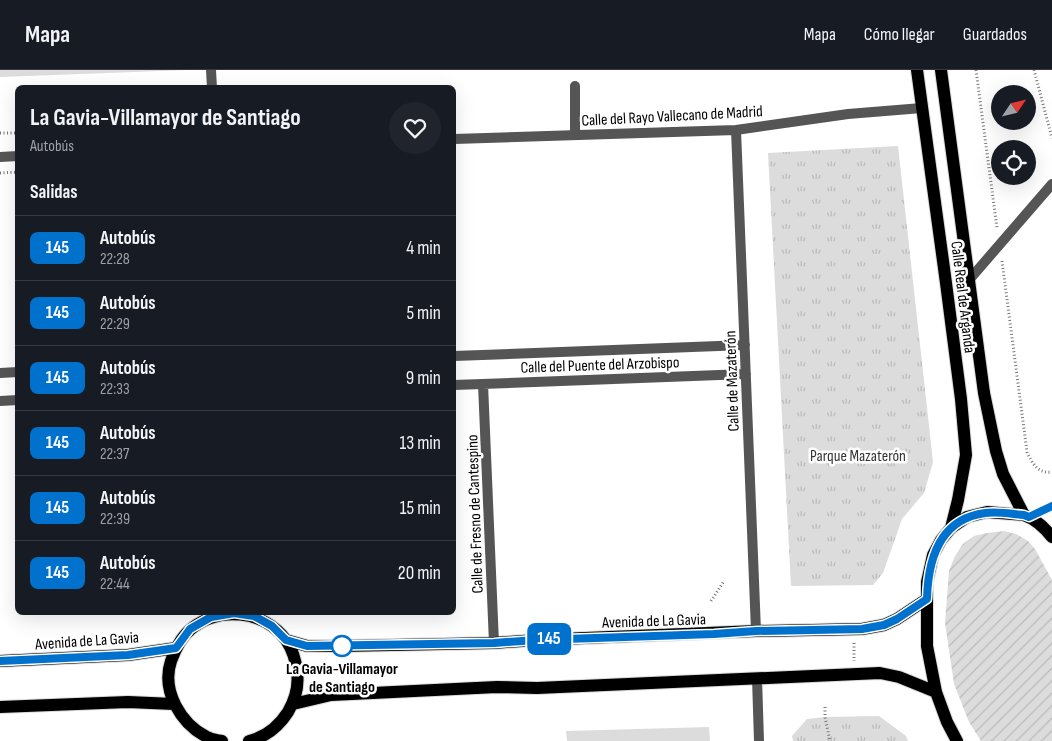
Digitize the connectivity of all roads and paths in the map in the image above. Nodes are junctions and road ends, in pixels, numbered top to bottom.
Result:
1 (211, 70) edge
2 (917, 70) edge
3 (941, 70) edge
4 (976, 70) edge
5 (1034, 70) edge
6 (212, 85) edge
7 (575, 86) dead end
8 (922, 108) junction
9 (736, 130) junction
10 (0, 133) edge
11 (15, 133) edge
12 (575, 135) junction
13 (1052, 138) edge
14 (456, 139) edge
15 (15, 156) edge
16 (0, 157) edge
17 (0, 172) edge
18 (15, 172) edge
19 (1052, 184) edge
20 (1000, 246) junction
21 (969, 280) junction
22 (745, 344) junction
23 (456, 356) edge
24 (15, 372) edge
25 (0, 373) edge
26 (746, 374) junction
27 (483, 384) junction
28 (456, 385) edge
29 (15, 400) edge
30 (0, 401) edge
31 (1052, 472) edge
32 (1052, 506) edge
33 (1026, 516) junction
34 (951, 528) junction
35 (1052, 537) edge
36 (724, 581) dead end
37 (927, 599) junction
38 (711, 602) dead end
39 (222, 615) edge
40 (247, 615) edge
41 (756, 631) junction
42 (286, 640) junction
43 (854, 640) dead end
44 (494, 643) junction
45 (176, 648) junction
46 (0, 661) edge
47 (854, 664) dead end
48 (757, 678) junction
49 (936, 692) junction
50 (174, 704) junction
51 (293, 704) junction
52 (0, 707) edge
53 (825, 707) dead end
54 (222, 741) edge
55 (250, 741) edge
56 (759, 741) edge
57 (830, 741) edge
58 (957, 741) edge

1 - 6 street
2 - 8 main road, Calle Real de Arganda
3 - 21 main road, Calle Real de Arganda
4 - 20 path
5 - 13 path
7 - 12 street
8 - 9 street, Calle del Rayo Vallecano de Madrid
8 - 34 main road, Calle Real de Arganda
9 - 12 street, Calle del Rayo Vallecano de Madrid
9 - 22 street, Calle de Mazaterón
10 - 11 path
12 - 14 street, Calle del Rayo Vallecano de Madrid
15 - 16 street
17 - 18 path
19 - 20 street
20 - 21 street
20 - 31 path
21 - 33 main road, Calle Real de Arganda
22 - 23 street, Calle del Puente del Arzobispo
22 - 26 street, Calle de Mazaterón
24 - 25 street
26 - 27 street, Calle del Puente del Arzobispo
26 - 41 street, Calle de Mazaterón
27 - 28 street, Calle del Puente del Arzobispo
27 - 44 street, Calle de Fresno de Cantespino
29 - 30 street
32 - 33 street
33 - 34 main road
33 - 35 main road
34 - 37 main road
36 - 38 path
37 - 41 main road, Avenida de La Gavia
37 - 49 main road
39 - 45 main road
40 - 42 main road
41 - 44 main road, Avenida de La Gavia
42 - 44 main road, Avenida de La Gavia
42 - 51 main road
43 - 47 path
45 - 46 main road, Avenida de La Gavia
45 - 50 main road
48 - 49 main road
48 - 51 main road
48 - 56 street
49 - 58 main road
50 - 52 main road
50 - 54 main road
51 - 55 main road
53 - 57 path

